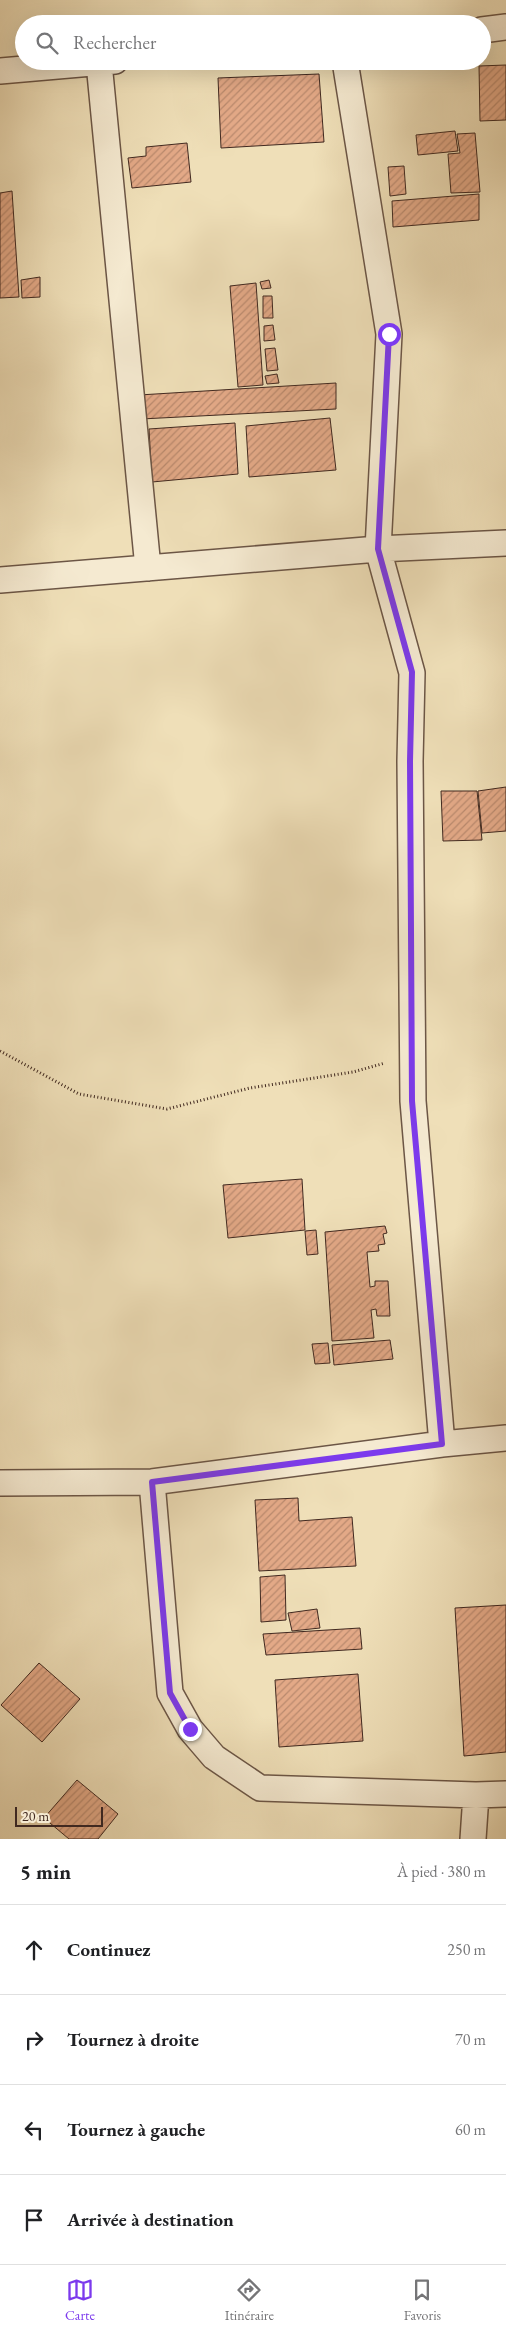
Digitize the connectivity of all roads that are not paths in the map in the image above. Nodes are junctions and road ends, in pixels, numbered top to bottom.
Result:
1 (506, 28) edge
2 (491, 29) edge
3 (15, 70) edge
4 (109, 70) edge
5 (346, 70) edge
6 (0, 71) edge
7 (506, 543) edge
8 (378, 549) junction
9 (148, 568) junction
10 (0, 580) edge
11 (506, 1438) edge
12 (442, 1444) junction
13 (152, 1482) junction
14 (0, 1484) edge
15 (506, 1794) edge
16 (476, 1796) junction
17 (474, 1839) edge

1 - 2 street
3 - 6 street
4 - 9 street
5 - 8 street
7 - 8 street
8 - 9 street
8 - 12 street
9 - 10 street
11 - 12 street
12 - 13 street
13 - 14 street
13 - 16 street
15 - 16 street
16 - 17 street

